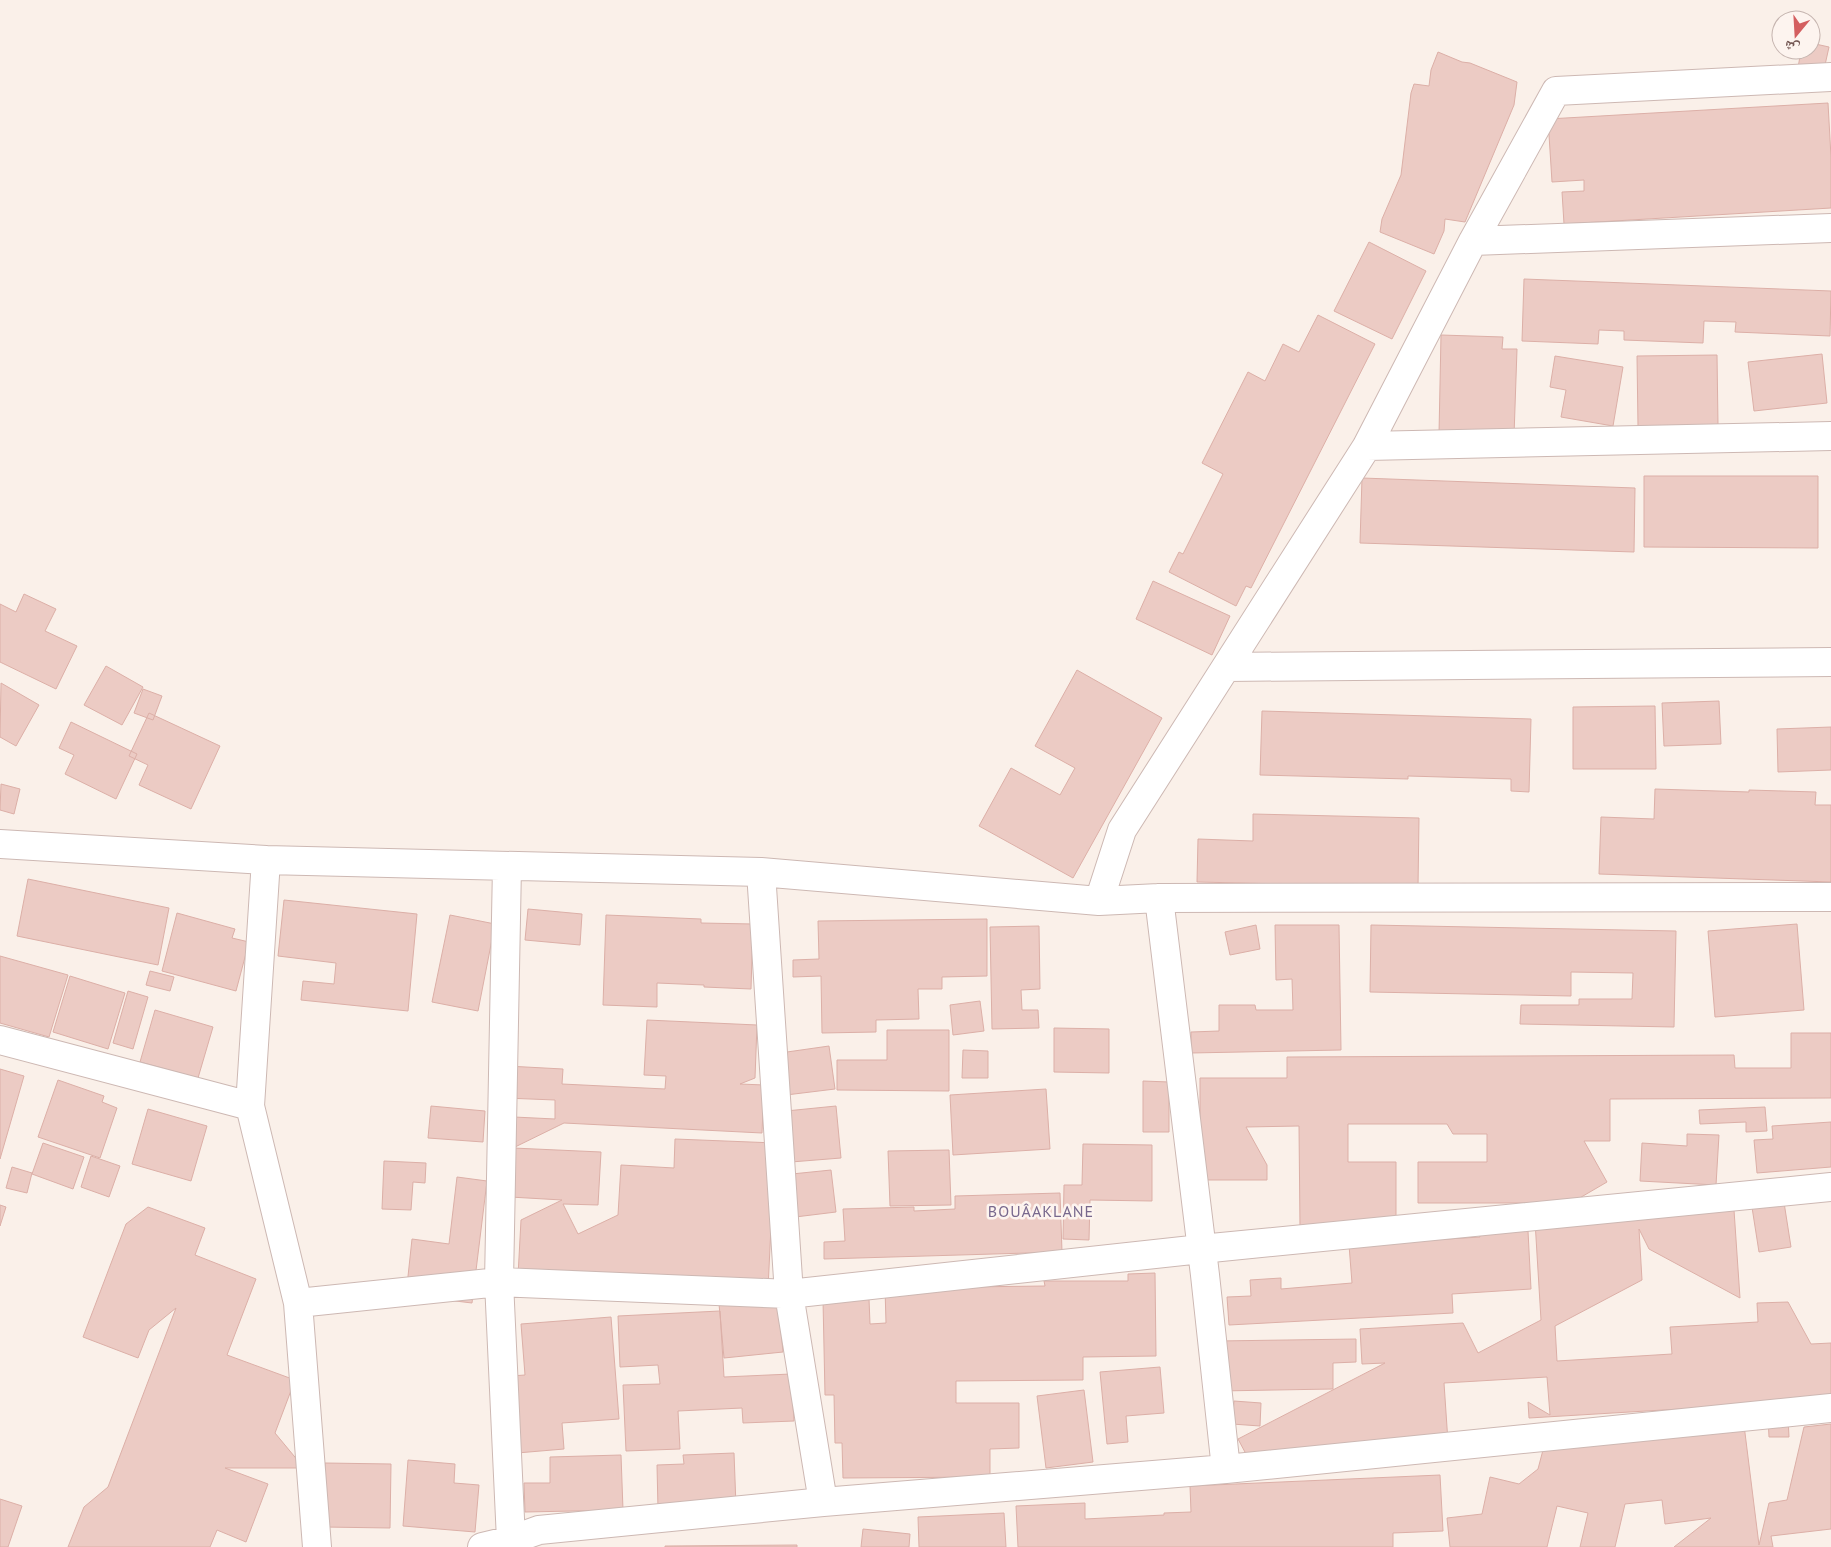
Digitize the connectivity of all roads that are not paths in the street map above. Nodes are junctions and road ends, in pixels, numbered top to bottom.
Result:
1 (1831, 77) edge
2 (1831, 228) edge
3 (1473, 241) junction
4 (1831, 436) edge
5 (1367, 446) junction
6 (1831, 662) edge
7 (1226, 667) junction
8 (0, 844) edge
9 (266, 860) junction
10 (507, 866) junction
11 (761, 872) junction
12 (1159, 898) junction
13 (1831, 898) edge
14 (1099, 901) junction
15 (0, 1040) edge
16 (250, 1106) junction
17 (1831, 1187) edge
18 (1201, 1249) junction
19 (499, 1282) junction
20 (789, 1294) junction
21 (298, 1303) junction
22 (1831, 1408) edge
23 (1226, 1469) junction
24 (823, 1502) junction
25 (511, 1540) junction
26 (317, 1547) edge
27 (482, 1547) edge

1 - 3 street
2 - 3 street
3 - 5 street
4 - 5 street
5 - 7 street
6 - 7 street
7 - 14 street
8 - 9 street
9 - 10 street
9 - 16 street
10 - 11 street
10 - 19 street
11 - 14 street
11 - 20 street
12 - 13 street
12 - 14 street
12 - 18 street
15 - 16 street
16 - 21 street
17 - 18 street
18 - 20 street
18 - 23 street
19 - 20 street
19 - 21 street
19 - 25 street
20 - 24 street
21 - 26 street
22 - 23 street
23 - 24 street
24 - 25 street
25 - 27 street

